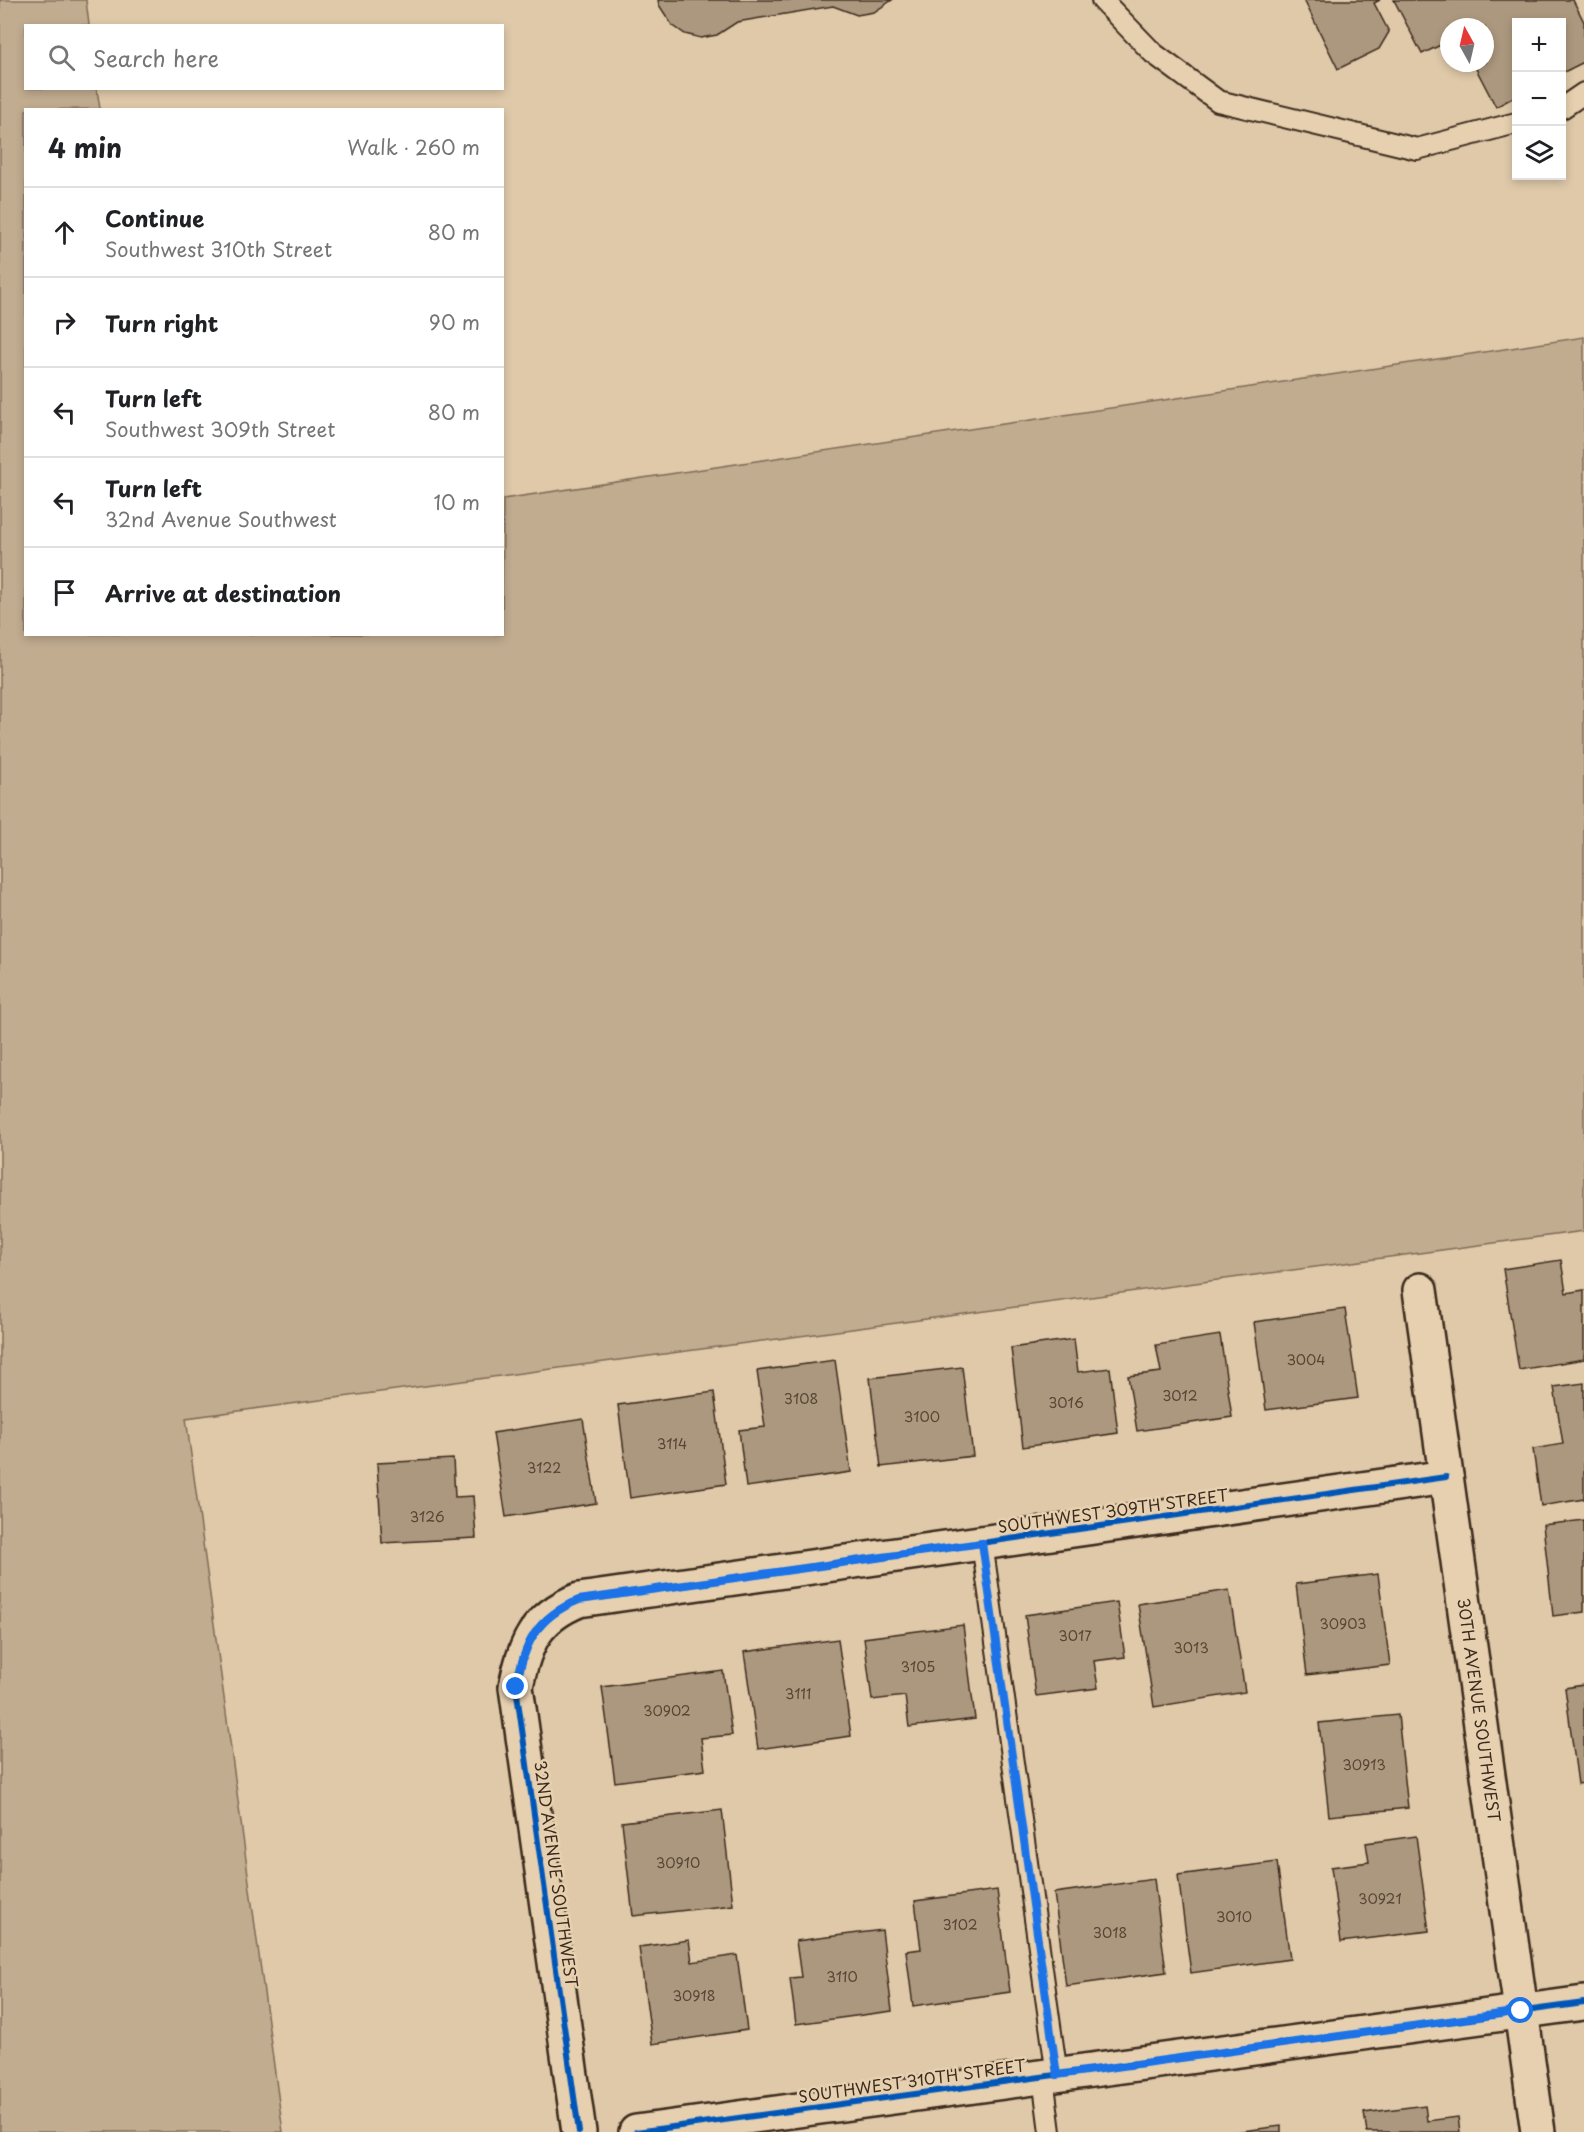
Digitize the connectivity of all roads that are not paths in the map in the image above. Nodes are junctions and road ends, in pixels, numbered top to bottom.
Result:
1 (1102, 0) edge
2 (1584, 93) edge
3 (1566, 105) edge
4 (1512, 124) edge
5 (1420, 1290) dead end
6 (1446, 1478) junction
7 (982, 1543) junction
8 (541, 1624) joint
9 (1584, 2003) edge
10 (1521, 2011) junction
11 (1050, 2076) junction
12 (579, 2132) edge
13 (636, 2132) edge
14 (1050, 2132) edge
15 (1538, 2132) edge

1 - 4 lane
2 - 3 lane
5 - 6 street, 30TH AVENUE SOUTHWEST
6 - 7 street, SOUTHWEST 309TH STREET
6 - 10 street, 30TH AVENUE SOUTHWEST
7 - 8 street, SOUTHWEST 309TH STREET
7 - 11 lane
8 - 12 street, 32ND AVENUE SOUTHWEST
9 - 10 street, SOUTHWEST 310TH STREET
10 - 11 street, SOUTHWEST 310TH STREET
10 - 15 street, 30TH AVENUE SOUTHWEST
11 - 13 street, SOUTHWEST 310TH STREET
11 - 14 lane

